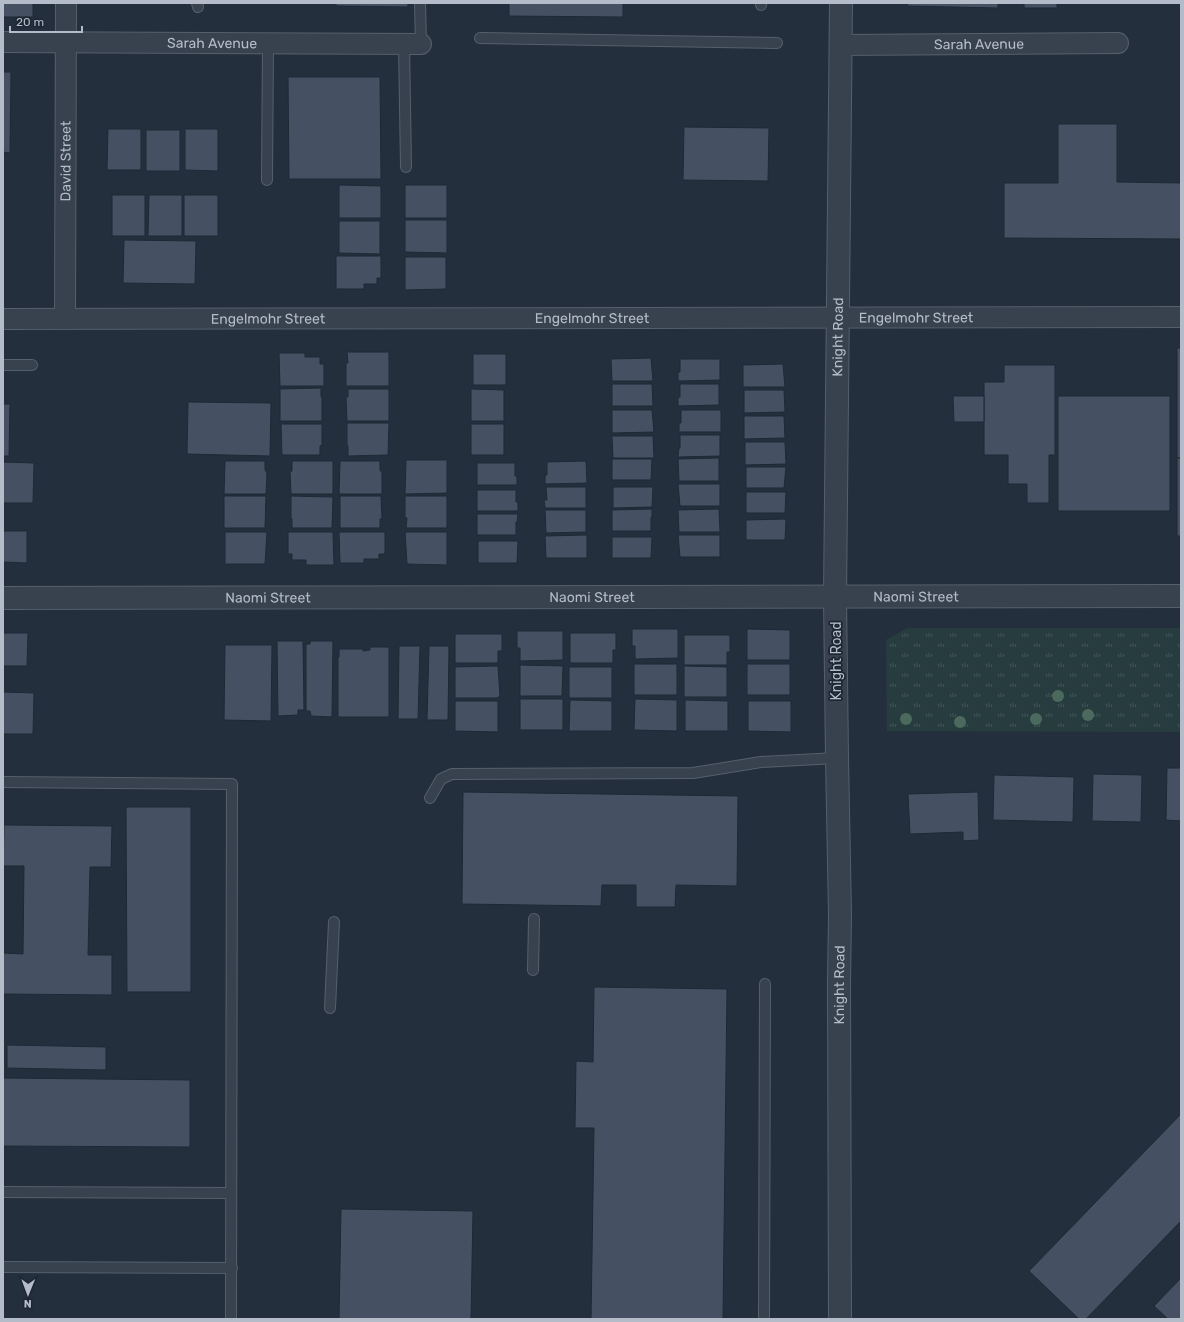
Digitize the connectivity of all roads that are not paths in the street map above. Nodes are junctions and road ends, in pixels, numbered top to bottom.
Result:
1 (66, 3) edge
2 (420, 3) edge
3 (841, 3) edge
4 (480, 38) dead end
5 (3, 42) edge
6 (66, 42) junction
7 (268, 43) junction
8 (777, 43) dead end
9 (1118, 43) dead end
10 (412, 44) junction
11 (840, 45) junction
12 (406, 168) dead end
13 (267, 180) dead end
14 (1181, 317) edge
15 (65, 318) junction
16 (837, 318) junction
17 (3, 319) edge
18 (32, 364) dead end
19 (3, 365) edge
20 (1181, 596) edge
21 (835, 597) junction
22 (3, 598) edge
23 (836, 758) junction
24 (3, 782) edge
25 (430, 798) dead end
26 (534, 919) dead end
27 (334, 922) dead end
28 (533, 970) dead end
29 (765, 984) dead end
30 (330, 1008) dead end
31 (3, 1192) edge
32 (232, 1193) junction
33 (3, 1267) edge
34 (232, 1268) junction
35 (231, 1319) edge
36 (764, 1319) edge
37 (840, 1319) edge

1 - 6 street, David Street
2 - 10 lane
3 - 11 street, Knight Road
4 - 8 lane
5 - 6 street, Sarah Avenue
6 - 7 street, Sarah Avenue
6 - 15 street, David Street
7 - 10 street, Sarah Avenue
7 - 13 lane
9 - 11 street, Sarah Avenue
10 - 12 lane
11 - 16 street, Knight Road
14 - 16 street, Engelmohr Street
15 - 16 street, Engelmohr Street
15 - 17 street, Engelmohr Street
16 - 21 street, Knight Road
18 - 19 lane
20 - 21 street, Naomi Street
21 - 22 street, Naomi Street
21 - 23 street, Knight Road
23 - 25 lane
23 - 37 street, Knight Road
24 - 32 lane
26 - 28 lane
27 - 30 lane
29 - 36 lane
31 - 32 lane
32 - 34 lane
33 - 34 lane
34 - 35 lane

